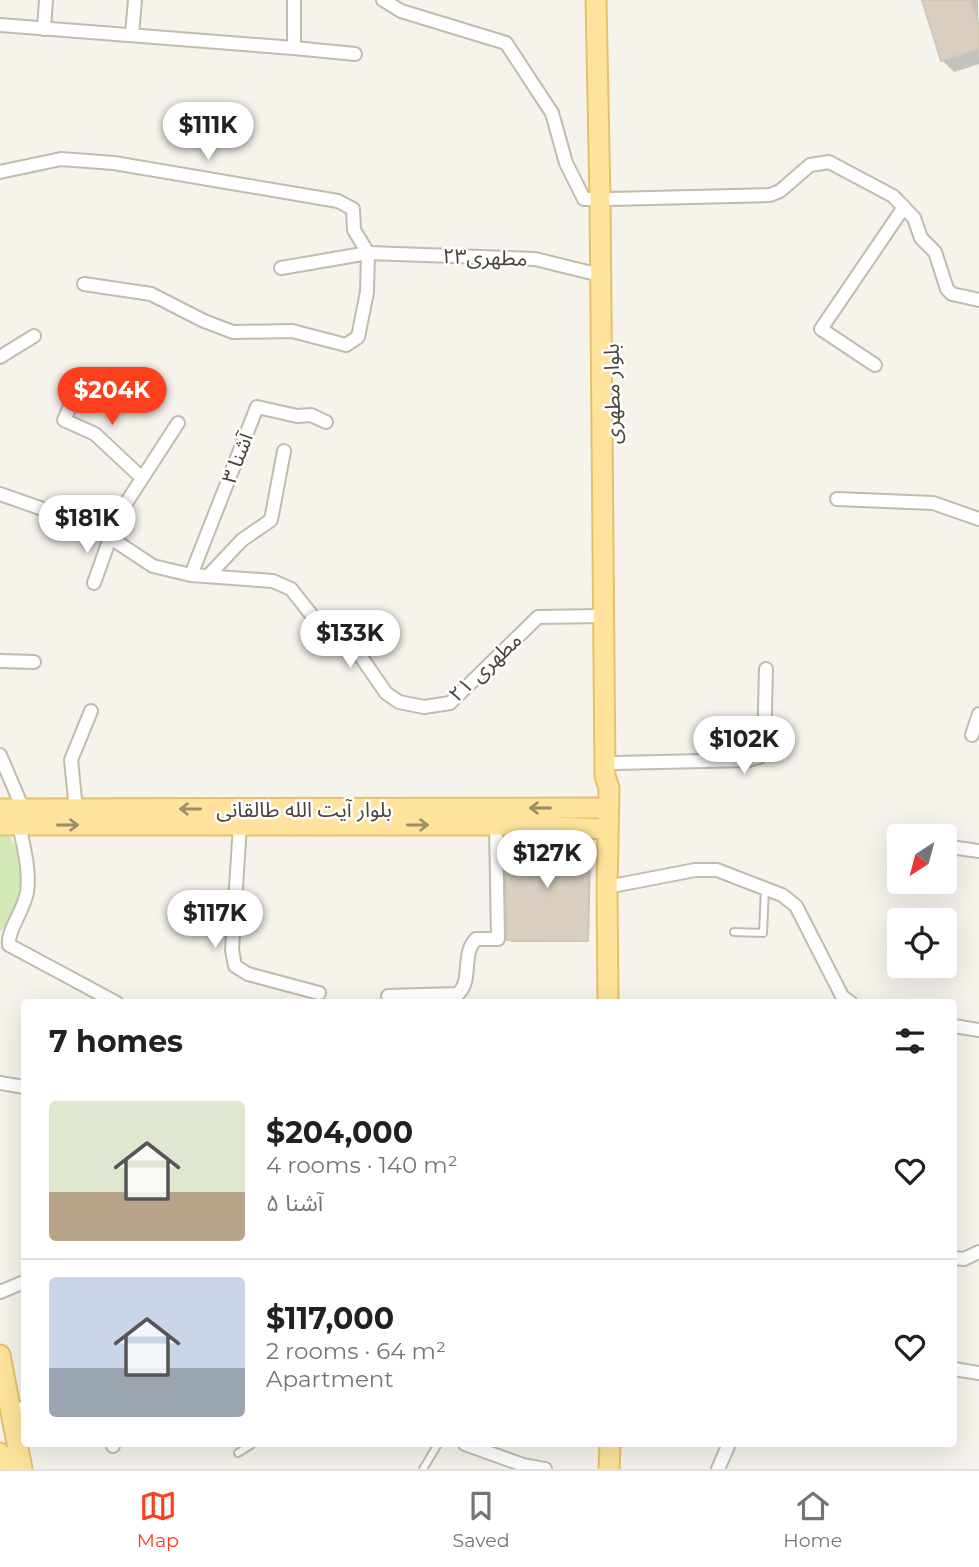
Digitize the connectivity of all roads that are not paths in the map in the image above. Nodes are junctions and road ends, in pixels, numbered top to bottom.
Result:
1 (47, 0) edge
2 (135, 0) edge
3 (294, 0) edge
4 (383, 0) edge
5 (596, 0) edge
6 (609, 0) edge
7 (404, 6) edge
8 (0, 25) edge
9 (44, 29) junction
10 (132, 36) junction
11 (294, 48) junction
12 (355, 54) dead end
13 (0, 172) edge
14 (605, 199) junction
15 (904, 207) junction
16 (368, 253) junction
17 (281, 268) dead end
18 (600, 275) junction
19 (84, 284) dead end
20 (979, 300) edge
21 (34, 336) dead end
22 (0, 358) edge
23 (875, 365) dead end
24 (102, 383) dead end
25 (326, 422) dead end
26 (178, 423) dead end
27 (284, 451) dead end
28 (142, 478) junction
29 (0, 494) edge
30 (837, 499) dead end
31 (979, 519) edge
32 (108, 536) junction
33 (191, 575) junction
34 (208, 576) junction
35 (94, 583) dead end
36 (602, 616) junction
37 (0, 661) edge
38 (34, 662) dead end
39 (766, 670) dead end
40 (91, 711) dead end
41 (979, 714) edge
42 (610, 715) junction
43 (971, 735) dead end
44 (0, 755) edge
45 (615, 763) junction
46 (609, 788) junction
47 (608, 808) junction
48 (0, 809) edge
49 (76, 809) junction
50 (130, 817) junction
51 (14, 820) edge
52 (240, 825) junction
53 (496, 825) junction
54 (607, 829) junction
55 (957, 848) edge
56 (979, 850) edge
57 (607, 887) junction
58 (765, 888) junction
59 (734, 932) dead end
60 (318, 993) dead end
61 (388, 996) dead end
62 (110, 999) edge
63 (608, 999) edge
64 (845, 999) edge
65 (957, 1026) edge
66 (979, 1030) edge
67 (0, 1083) edge
68 (21, 1086) edge
69 (979, 1252) edge
70 (957, 1258) edge
71 (21, 1283) edge
72 (0, 1292) edge
73 (0, 1355) edge
74 (957, 1369) edge
75 (979, 1373) edge
76 (18, 1411) edge
77 (247, 1447) edge
78 (436, 1447) edge
79 (474, 1447) edge
80 (610, 1447) edge
81 (728, 1447) edge
82 (238, 1452) dead end
83 (0, 1453) edge
84 (3, 1469) edge
85 (22, 1469) edge
86 (423, 1469) edge
87 (545, 1469) edge
88 (610, 1469) edge
89 (718, 1469) edge

1 - 9 street
2 - 10 street
3 - 11 street
4 - 7 street
5 - 14 main road, بلوار مطهری
6 - 14 main road, بلوار مطهری
7 - 14 street
8 - 9 street
9 - 10 street
10 - 11 street
11 - 12 street
13 - 16 street
14 - 15 street
14 - 18 main road, بلوار مطهری
14 - 42 main road, بلوار مطهری
15 - 20 street
15 - 23 street
16 - 17 street, مطهری۲۳
16 - 18 street, مطهری۲۳
16 - 19 street
18 - 36 main road, بلوار مطهری
21 - 22 street
24 - 28 street
25 - 33 street, آشنا ۳
26 - 28 street
27 - 34 street
28 - 32 street
29 - 32 street, مطهری ۲۱
30 - 31 street
32 - 33 street, مطهری ۲۱
32 - 35 street
33 - 34 street, مطهری ۲۱
34 - 36 street, مطهری ۲۱
36 - 42 main road, بلوار مطهری
37 - 38 street
39 - 45 street
40 - 49 street
41 - 43 street
42 - 45 main road, بلوار مطهری
42 - 46 main road, بلوار مطهری
44 - 51 street
45 - 46 main road, بلوار مطهری
46 - 47 main road, بلوار مطهری
47 -> 50 main road, بلوار آیت الله طالقانی
47 - 54 main road, بلوار مطهری
48 - 51 main road, بلوار آیت الله طالقانی
49 - 50 main road, بلوار آیت الله طالقانی
49 - 51 main road, بلوار آیت الله طالقانی
51 -> 50 main road, بلوار آیت الله طالقانی
50 - 52 main road, بلوار آیت الله طالقانی
51 - 62 street
52 -> 53 main road, بلوار آیت الله طالقانی
52 - 60 street
53 - 54 main road, بلوار آیت الله طالقانی
53 - 61 street
54 - 57 main road, بلوار مطهری
55 - 56 street
57 - 58 street
57 - 63 main road, بلوار مطهری
58 - 59 lane
58 - 64 street
65 - 66 street
67 - 68 street
69 - 70 street
71 - 72 street
73 - 76 main road
74 - 75 street
76 - 85 main road
77 - 82 lane
78 - 86 lane
79 - 87 street
80 - 88 main road
81 - 89 street
83 - 84 main road

